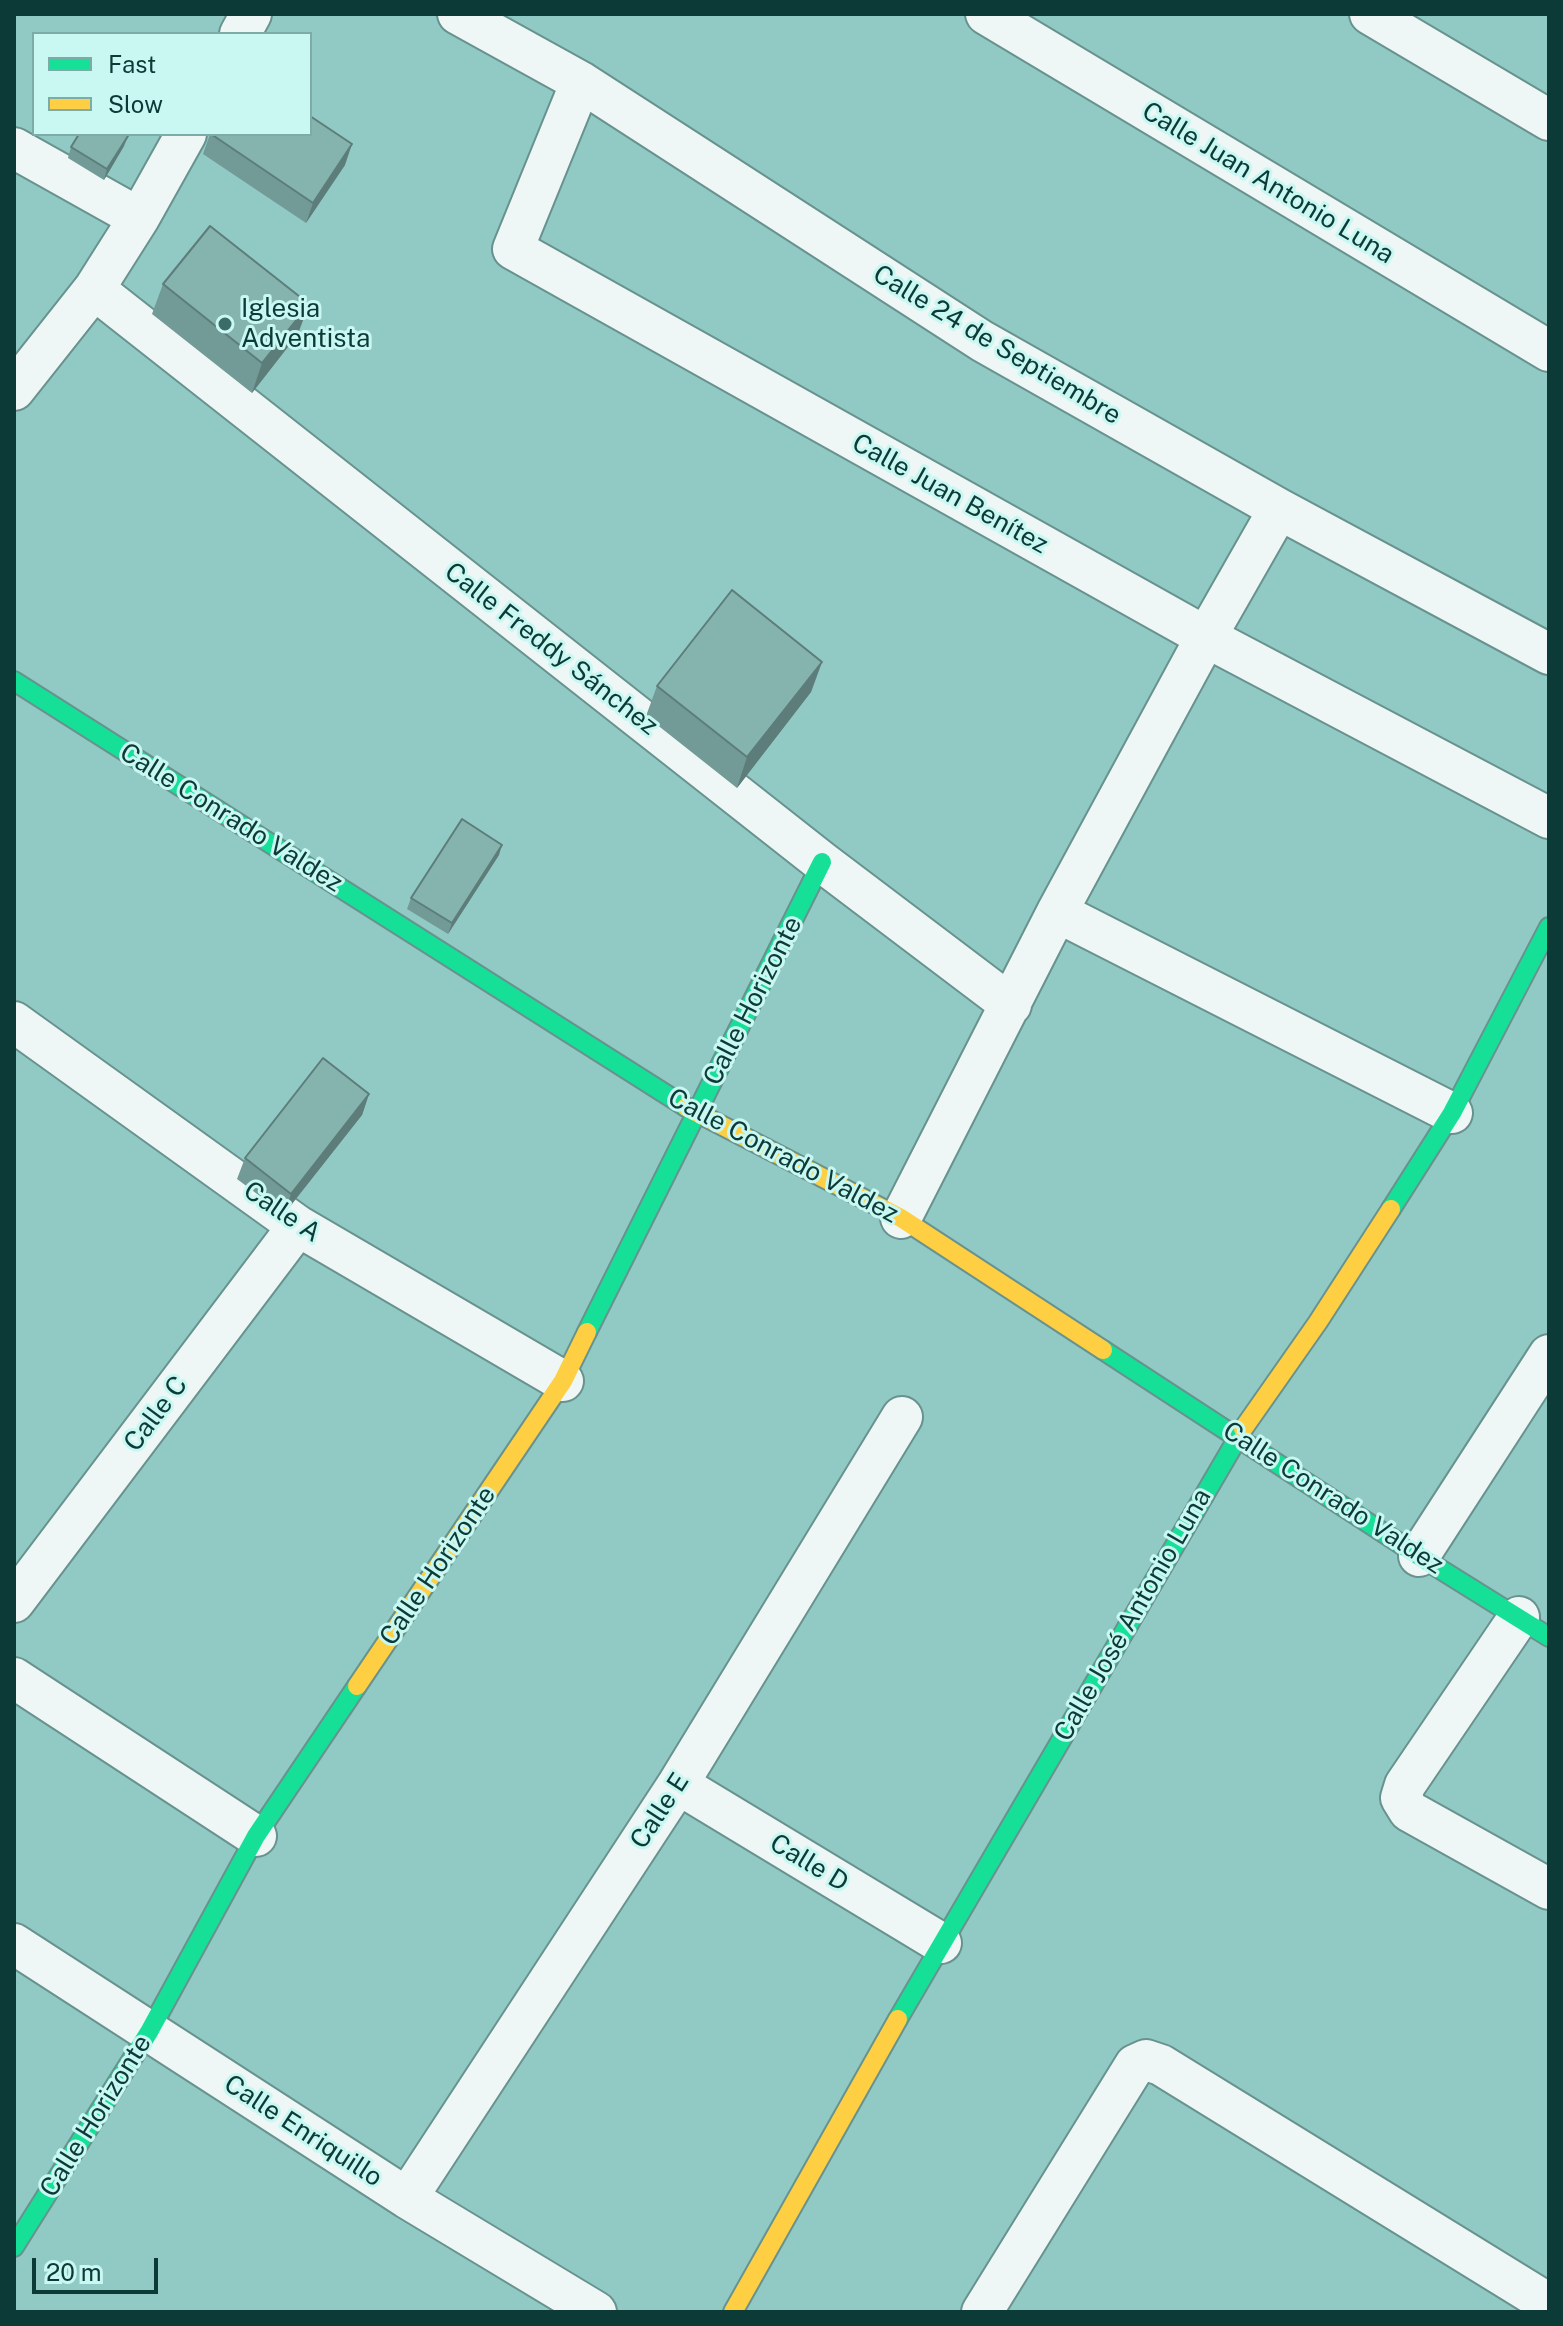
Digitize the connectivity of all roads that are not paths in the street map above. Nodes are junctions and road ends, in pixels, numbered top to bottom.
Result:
1 (251, 14) edge
2 (458, 14) edge
3 (986, 14) edge
4 (1370, 14) edge
5 (241, 32) edge
6 (581, 82) junction
7 (1549, 120) edge
8 (185, 136) edge
9 (14, 148) edge
10 (139, 218) junction
11 (94, 289) junction
12 (1549, 351) edge
13 (14, 390) edge
14 (1279, 509) junction
15 (1206, 637) junction
16 (1549, 654) edge
17 (14, 681) edge
18 (1549, 818) edge
19 (822, 862) junction
20 (1057, 912) junction
21 (1549, 927) edge
22 (1011, 1005) junction
23 (15, 1026) edge
24 (1452, 1113) junction
25 (696, 1114) junction
26 (901, 1218) junction
27 (298, 1226) junction
28 (1549, 1355) edge
29 (563, 1381) junction
30 (902, 1417) dead end
31 (1238, 1436) junction
32 (1419, 1556) junction
33 (14, 1602) edge
34 (1534, 1627) edge
35 (14, 1678) edge
36 (678, 1784) junction
37 (256, 1836) junction
38 (1549, 1889) edge
39 (941, 1943) junction
40 (14, 1944) edge
41 (149, 2032) junction
42 (407, 2198) junction
43 (14, 2247) edge
44 (1549, 2304) edge
45 (596, 2312) edge
46 (733, 2312) edge
47 (982, 2312) edge

1 - 5 street
2 - 6 street, Calle 24 de Septiembre
3 - 12 street, Calle Juan Antonio Luna
4 - 7 street
6 - 14 street, Calle 24 de Septiembre
6 - 15 street, Calle Juan Benítez
8 - 10 street
9 - 10 street
10 - 11 street
11 - 13 street
11 - 19 street, Calle Freddy Sánchez
14 - 15 street
14 - 16 street, Calle 24 de Septiembre
15 - 18 street, Calle Juan Benítez
15 - 20 street
17 - 25 street, Calle Conrado Valdez
19 - 22 street, Calle Freddy Sánchez
19 - 25 street, Calle Horizonte
20 - 22 street
20 - 24 street
21 - 24 street, Calle José Antonio Luna
22 - 26 street
23 - 27 street, Calle A
24 - 31 street, Calle José Antonio Luna
25 - 26 street, Calle Conrado Valdez
25 - 29 street, Calle Horizonte
26 - 31 street, Calle Conrado Valdez
27 - 29 street, Calle A
27 - 33 street, Calle C
28 - 32 street
29 - 37 street, Calle Horizonte
30 - 36 street, Calle E
31 - 32 street, Calle Conrado Valdez
31 - 39 street, Calle José Antonio Luna
32 - 34 street, Calle Conrado Valdez
34 - 38 street
35 - 37 street
36 - 39 street, Calle D
36 - 42 street, Calle E
37 - 41 street, Calle Horizonte
39 - 46 street, Calle José Antonio Luna
40 - 41 street, Calle Enriquillo
41 - 42 street, Calle Enriquillo
41 - 43 street, Calle Horizonte
42 - 45 street, Calle Enriquillo
44 - 47 street

